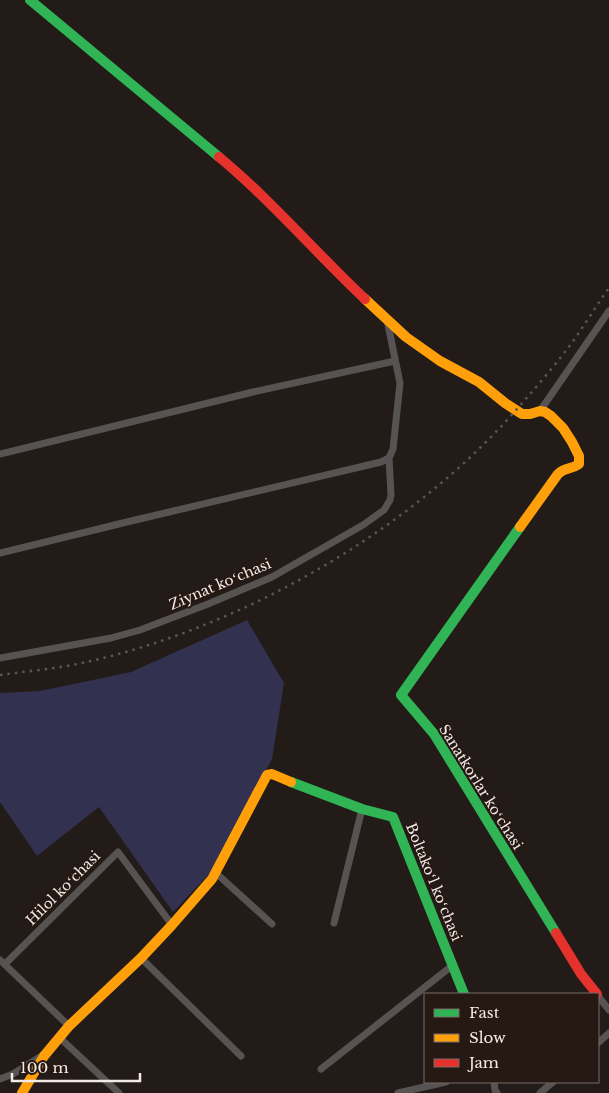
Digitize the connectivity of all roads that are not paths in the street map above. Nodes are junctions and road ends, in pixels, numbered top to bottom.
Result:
1 (30, 0) edge
2 (609, 311) edge
3 (387, 320) junction
4 (395, 361) junction
5 (540, 411) junction
6 (0, 454) edge
7 (388, 458) junction
8 (0, 553) edge
9 (0, 658) edge
10 (362, 809) junction
11 (216, 873) junction
12 (334, 922) dead end
13 (272, 924) dead end
14 (172, 926) junction
15 (141, 958) junction
16 (2, 962) edge
17 (452, 965) junction
18 (464, 993) edge
19 (595, 993) edge
20 (599, 998) edge
21 (609, 1010) edge
22 (69, 1026) junction
23 (609, 1033) edge
24 (60, 1038) junction
25 (599, 1041) edge
26 (48, 1052) junction
27 (241, 1056) dead end
28 (320, 1069) dead end
29 (0, 1078) edge
30 (442, 1083) edge
31 (552, 1083) edge
32 (22, 1093) edge
33 (119, 1093) edge
34 (398, 1093) edge
35 (540, 1093) edge

1 - 3 street
2 - 5 street
3 - 4 street, Ziynat koʻchasi
3 - 5 street
4 - 6 street
4 - 7 street, Ziynat koʻchasi
5 - 19 street, Sanatkorlar koʻchasi
7 - 8 street
7 - 9 street, Ziynat koʻchasi
10 - 11 street, Boltakoʻl koʻchasi
10 - 12 street
10 - 17 street, Boltakoʻl koʻchasi
11 - 13 street
11 - 14 street
14 - 15 street
14 - 16 street, Hilol koʻchasi
15 - 22 street
15 - 27 street
16 - 22 street, Hilol koʻchasi
17 - 18 street, Boltakoʻl koʻchasi
17 - 28 street
20 - 21 street, Sanatkorlar koʻchasi
22 - 24 street
23 - 25 street
24 - 26 street
24 - 33 street
26 - 29 street
26 - 32 street
30 - 34 street
31 - 35 street

